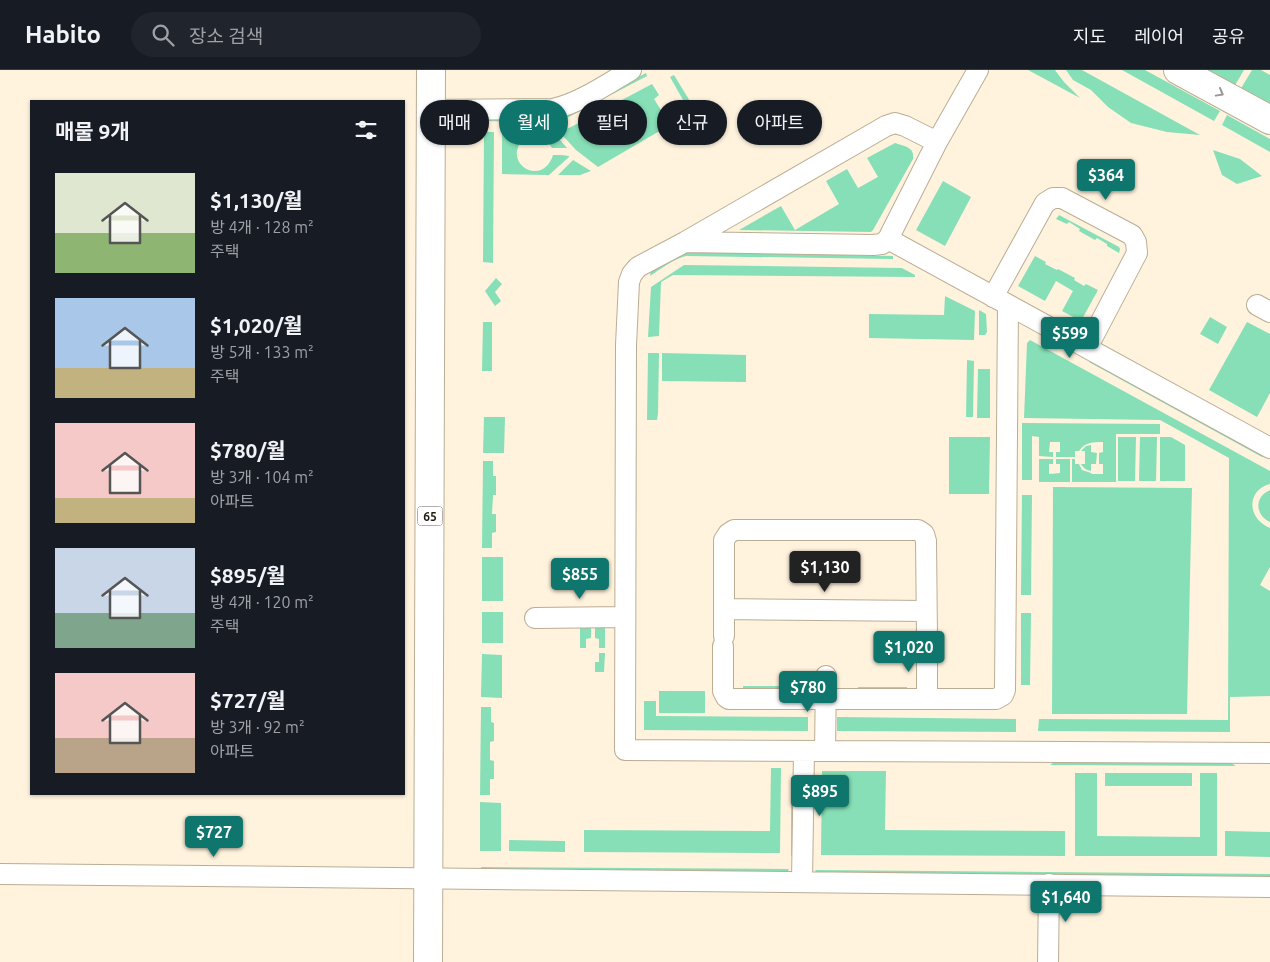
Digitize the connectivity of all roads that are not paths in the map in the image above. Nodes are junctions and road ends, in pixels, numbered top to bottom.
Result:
1 (431, 70) edge
2 (631, 70) edge
3 (978, 70) edge
4 (1178, 70) edge
5 (431, 100) edge
6 (489, 110) edge
7 (1270, 120) edge
8 (937, 142) junction
9 (431, 145) edge
10 (888, 239) junction
11 (685, 242) junction
12 (1001, 301) junction
13 (1087, 348) junction
14 (1269, 444) edge
15 (724, 609) junction
16 (926, 611) junction
17 (625, 617) junction
18 (535, 618) dead end
19 (826, 676) dead end
20 (826, 699) junction
21 (927, 699) junction
22 (804, 751) junction
23 (825, 751) junction
24 (1270, 753) edge
25 (0, 874) edge
26 (428, 878) junction
27 (802, 882) junction
28 (1049, 884) junction
29 (1270, 887) edge
30 (428, 962) edge
31 (1048, 962) edge

1 - 5 main road, 65
2 - 6 street
3 - 8 street
4 -> 7 main road
8 - 10 street
8 - 11 street
9 - 26 main road, 65
10 - 11 street
10 - 12 street
11 - 17 street
12 - 13 street
12 - 13 street
12 - 21 street
13 - 14 street
15 - 16 street
15 - 16 street
15 - 20 street
16 - 21 street
17 - 18 street
17 - 22 street
19 - 20 street
20 - 21 street
20 - 23 street
22 - 23 street
22 - 27 street
23 - 24 street
25 - 26 street
26 - 27 street
26 - 30 main road, 65
27 - 28 street
28 - 29 street
28 - 31 street

